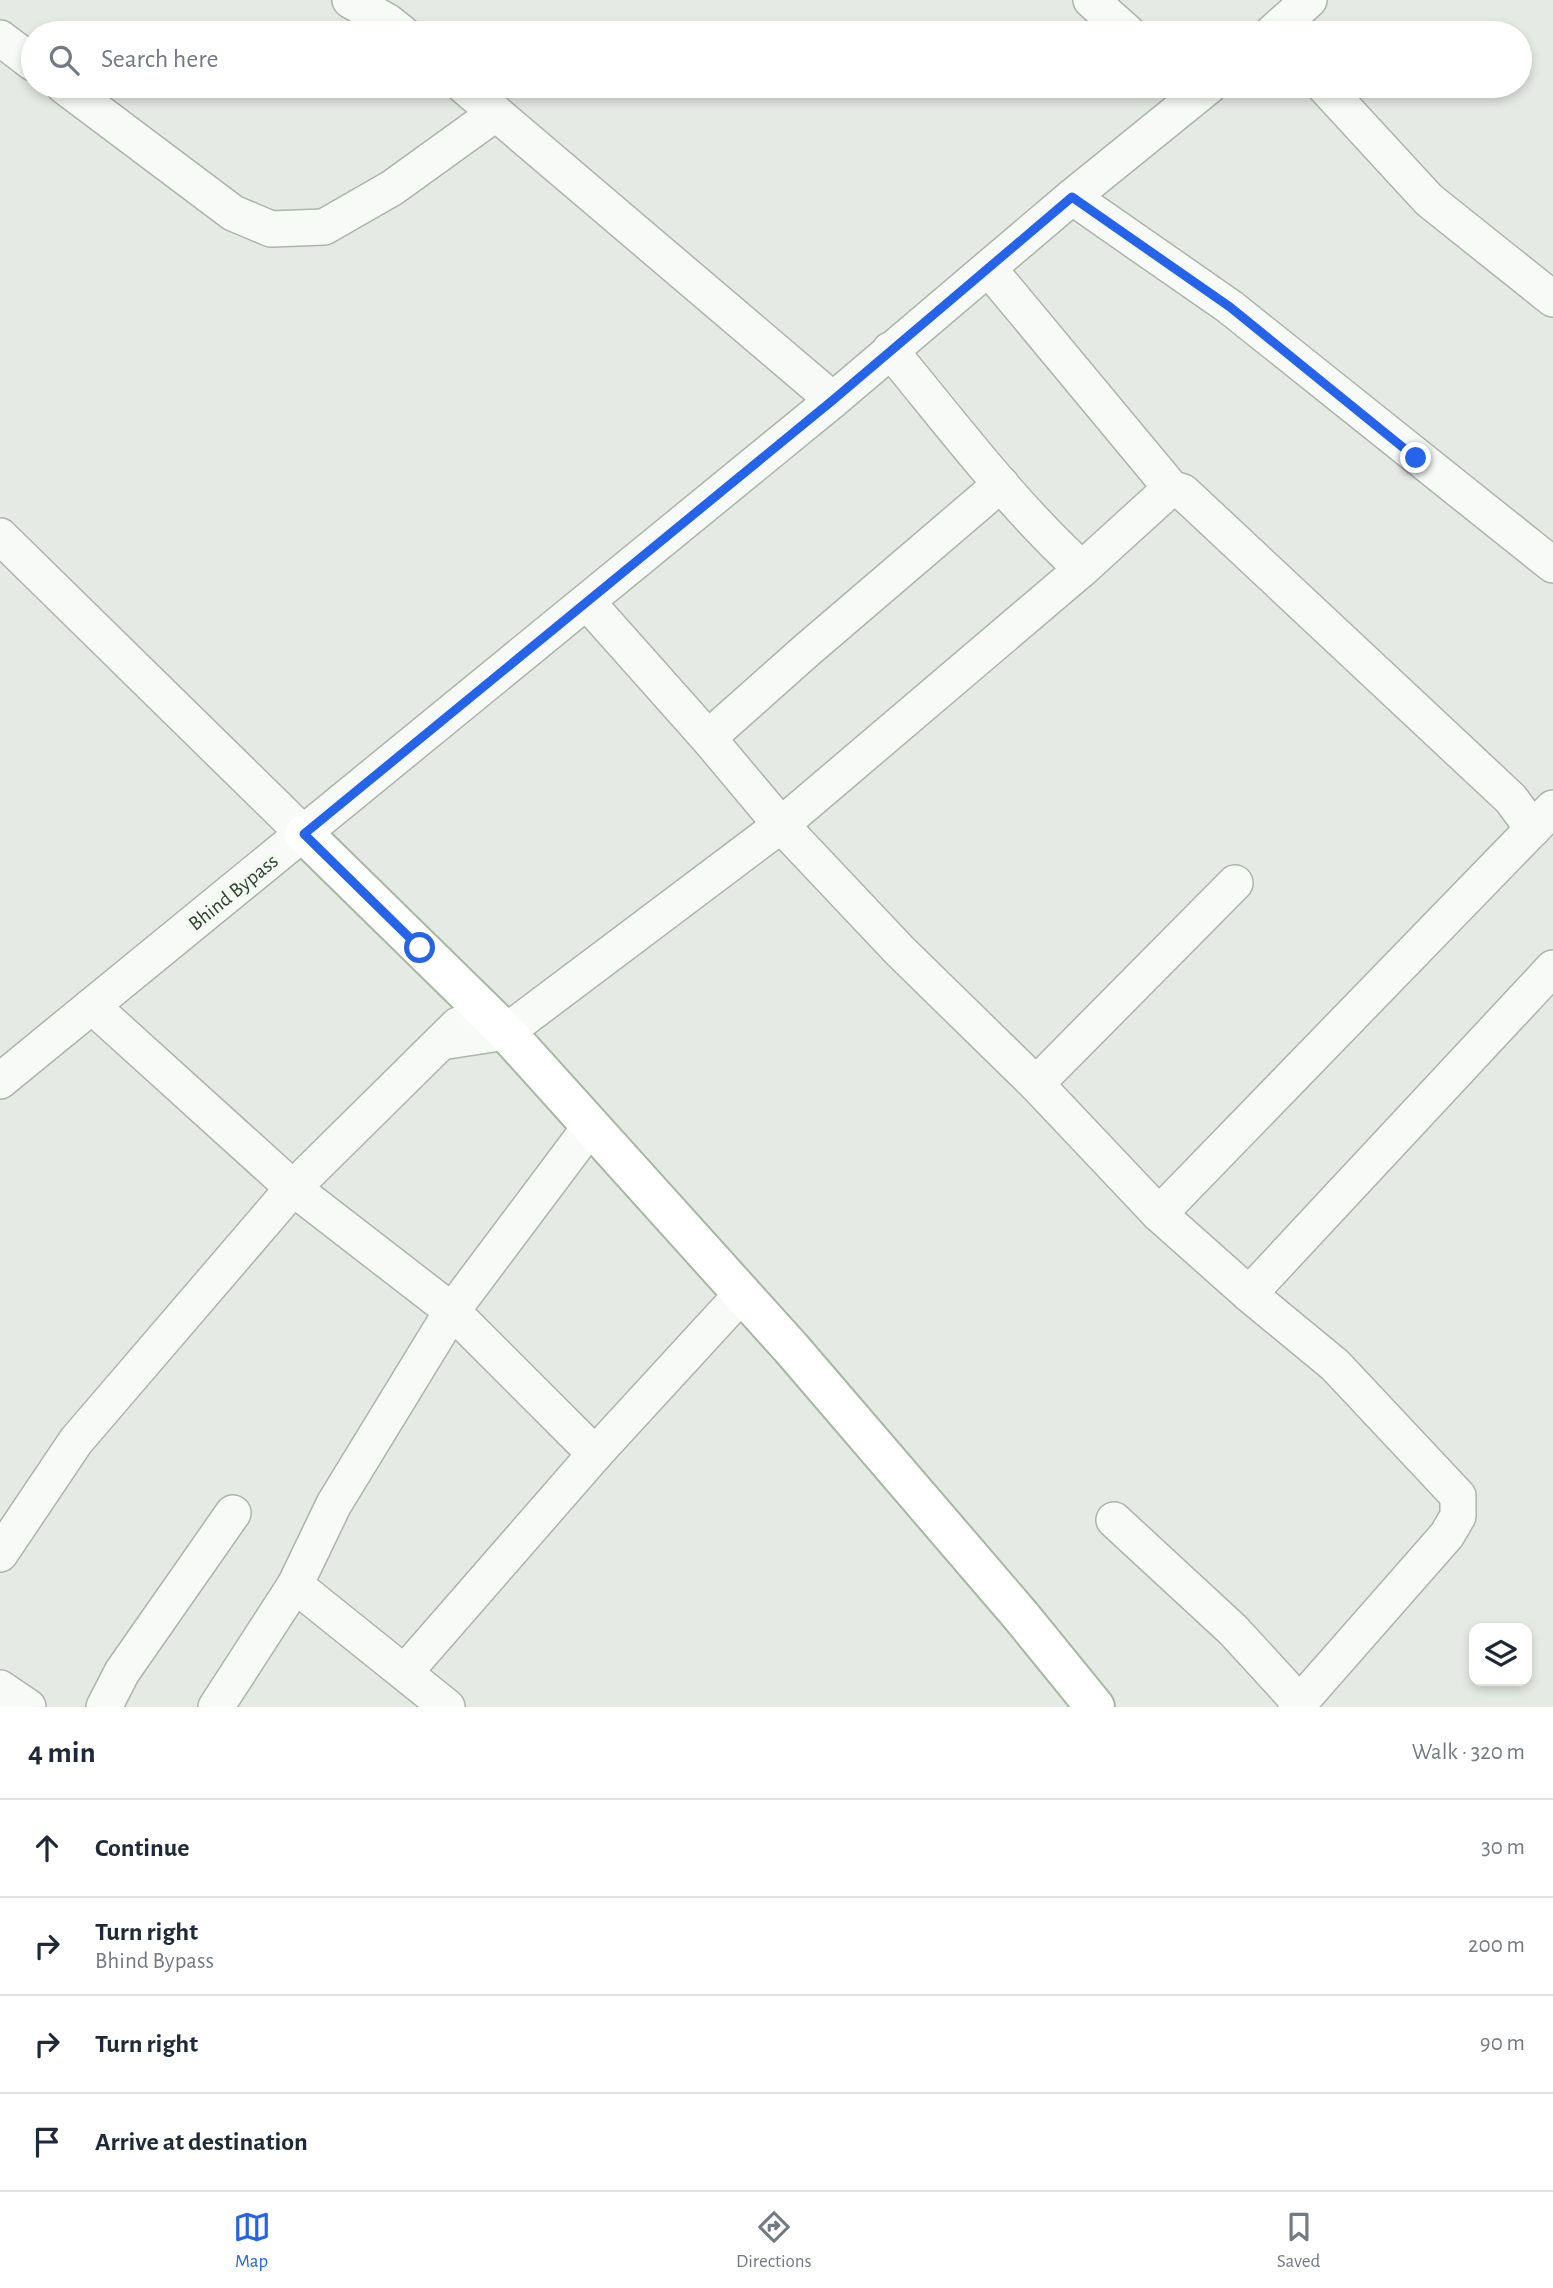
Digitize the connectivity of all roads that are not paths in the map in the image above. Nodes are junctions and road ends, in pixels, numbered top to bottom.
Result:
1 (350, 0) edge
2 (1091, 0) edge
3 (1309, 0) edge
4 (386, 21) edge
5 (1115, 21) edge
6 (1287, 21) edge
7 (0, 38) edge
8 (21, 54) edge
9 (80, 98) edge
10 (478, 98) edge
11 (1187, 98) edge
12 (1335, 98) edge
13 (496, 113) junction
14 (1072, 197) junction
15 (989, 269) junction
16 (1553, 299) edge
17 (890, 350) junction
18 (833, 400) junction
19 (1001, 484) junction
20 (1171, 488) junction
21 (0, 536) edge
22 (1553, 565) edge
23 (1082, 569) junction
24 (587, 602) junction
25 (708, 738) junction
26 (1543, 819) edge
27 (781, 825) junction
28 (304, 834) junction
29 (1235, 883) dead end
30 (1553, 968) edge
31 (478, 1005) junction
32 (92, 1006) junction
33 (506, 1032) junction
34 (441, 1042) junction
35 (0, 1081) edge
36 (1036, 1084) junction
37 (590, 1127) junction
38 (293, 1188) junction
39 (1159, 1214) junction
40 (742, 1294) junction
41 (1249, 1294) junction
42 (452, 1311) junction
43 (595, 1454) junction
44 (233, 1513) dead end
45 (1114, 1520) dead end
46 (0, 1554) edge
47 (295, 1585) junction
48 (405, 1672) junction
49 (0, 1688) edge
50 (1298, 1705) edge
51 (28, 1707) edge
52 (104, 1707) edge
53 (216, 1707) edge
54 (447, 1707) edge
55 (1095, 1707) edge

1 - 4 street
2 - 5 street
3 - 6 street
7 - 8 street
9 - 13 street
10 - 13 street
11 - 14 street, Bhind Bypass
12 - 16 street
13 - 18 street
14 - 15 street, Bhind Bypass
14 - 22 street
15 - 17 street, Bhind Bypass
15 - 20 street
17 - 18 street, Bhind Bypass
17 - 19 street
18 - 24 street, Bhind Bypass
19 - 23 street
19 - 25 street
20 - 23 street
20 - 26 street
21 - 28 street
23 - 27 street
24 - 25 street
24 - 28 street, Bhind Bypass
25 - 27 street
26 - 39 street
27 - 33 street
27 - 36 street
28 - 31 main road
28 - 32 street, Bhind Bypass
29 - 36 street
30 - 41 street
31 - 33 main road
31 - 34 street
32 - 35 street, Bhind Bypass
32 - 38 street
33 - 34 street
33 - 37 main road
34 - 38 street
36 - 39 street
37 - 40 main road
37 - 42 street
38 - 42 street
38 - 46 street
39 - 41 street
40 - 43 street
40 - 55 main road
41 - 50 street
42 - 43 street
42 - 47 street
43 - 48 street
44 - 52 street
45 - 50 street
47 - 48 street
47 - 53 street
48 - 54 street
49 - 51 street

